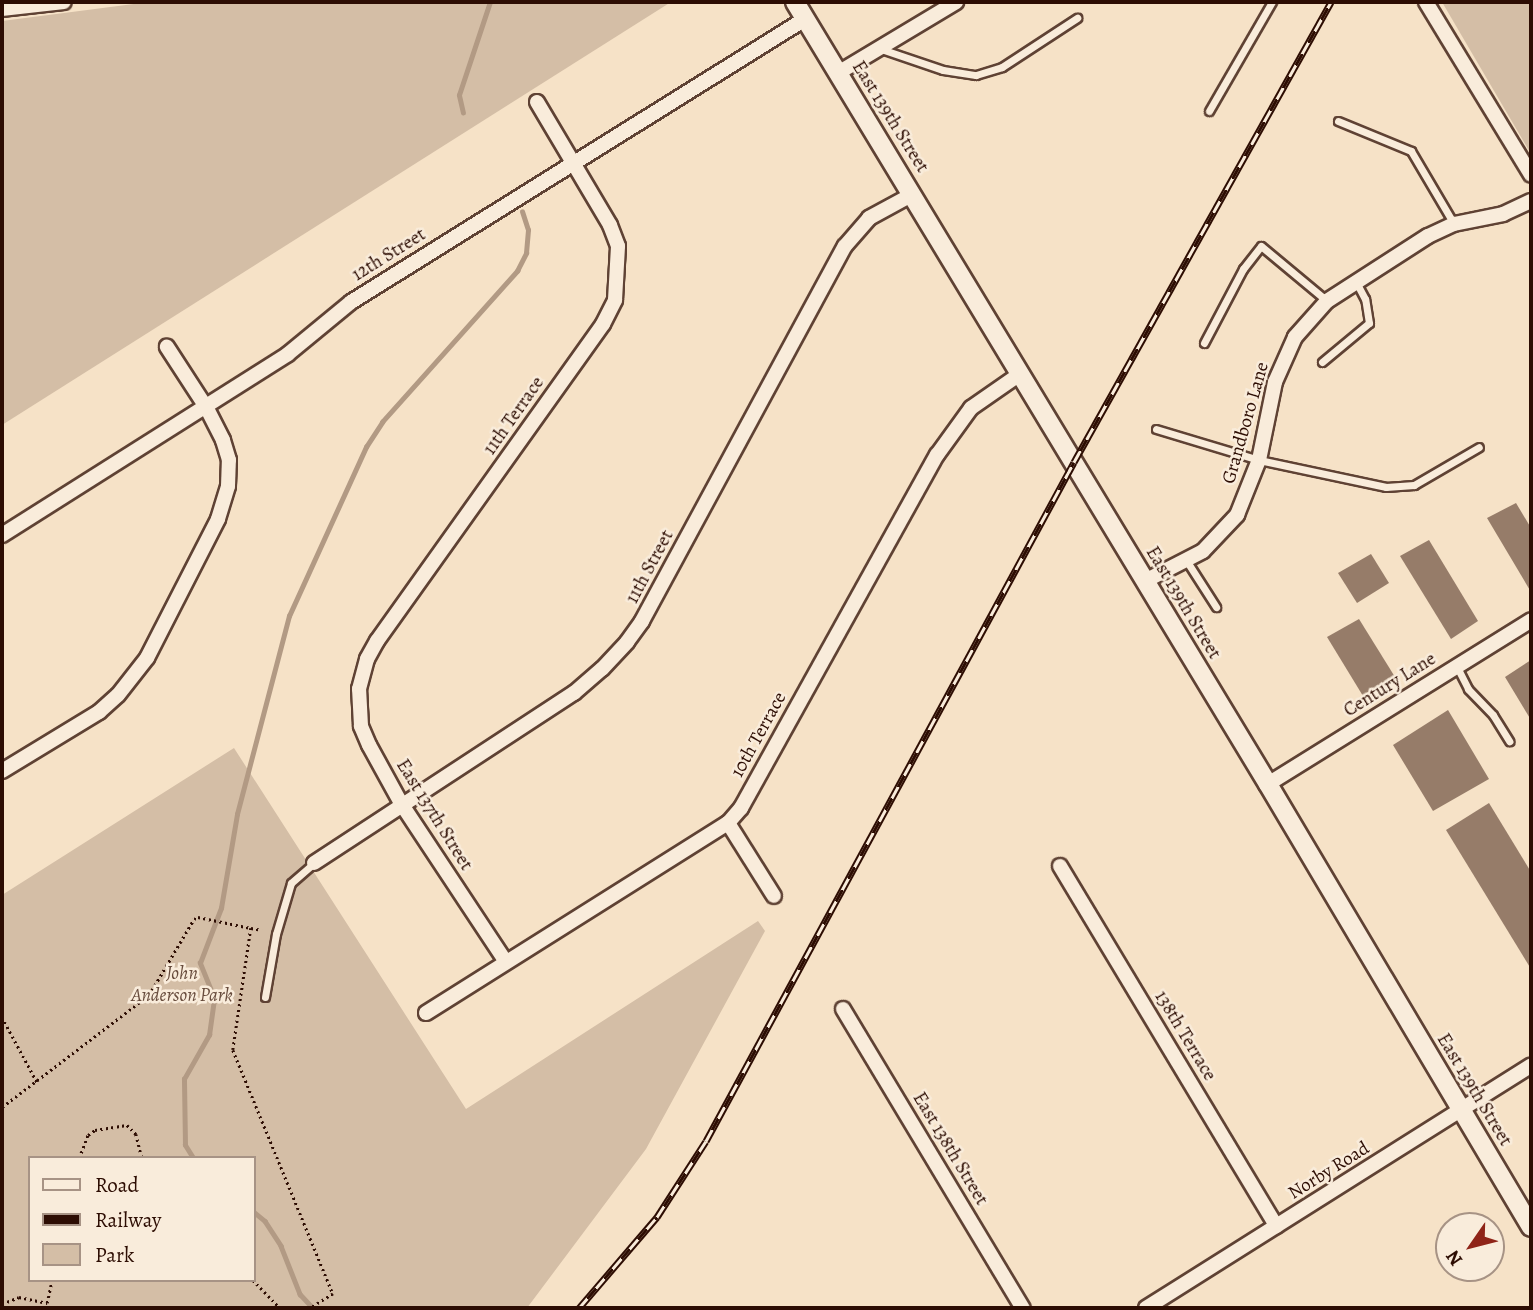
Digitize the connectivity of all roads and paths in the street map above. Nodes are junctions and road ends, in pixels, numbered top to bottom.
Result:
1 (64, 2) edge
2 (795, 2) edge
3 (956, 2) edge
4 (1272, 2) edge
5 (1426, 2) edge
6 (2, 9) edge
7 (1077, 18) dead end
8 (805, 19) junction
9 (878, 48) junction
10 (838, 73) junction
11 (537, 102) dead end
12 (1209, 111) dead end
13 (1338, 121) dead end
14 (575, 162) junction
15 (1531, 174) edge
16 (913, 194) junction
17 (1531, 201) edge
18 (1454, 223) junction
19 (1356, 281) junction
20 (1327, 301) junction
21 (1204, 343) dead end
22 (167, 347) dead end
23 (1322, 362) dead end
24 (1020, 374) junction
25 (205, 407) junction
26 (1156, 429) dead end
27 (1479, 447) dead end
28 (1259, 460) junction
29 (2, 535) edge
30 (1186, 559) junction
31 (1145, 581) junction
32 (1216, 607) dead end
33 (1531, 620) edge
34 (1457, 666) junction
35 (362, 678) joint
36 (1509, 741) dead end
37 (2, 771) edge
38 (1268, 784) junction
39 (402, 805) junction
40 (728, 823) junction
41 (314, 863) joint
42 (1060, 866) dead end
43 (774, 896) dead end
44 (251, 928) junction
45 (262, 930) dead end
46 (506, 962) junction
47 (265, 997) dead end
48 (843, 1009) dead end
49 (426, 1013) dead end
50 (2, 1017) edge
51 (1531, 1066) edge
52 (37, 1082) junction
53 (2, 1107) edge
54 (1462, 1112) junction
55 (80, 1156) edge
56 (142, 1156) edge
57 (1276, 1226) junction
58 (1531, 1227) edge
59 (52, 1282) edge
60 (255, 1282) edge
61 (47, 1303) junction
62 (2, 1304) edge
63 (46, 1308) edge
64 (280, 1308) edge
65 (311, 1308) edge
66 (1023, 1308) edge
67 (1146, 1308) edge

1 - 6 street
2 - 8 street, East 139th Street
3 - 9 street
4 - 12 lane
5 - 15 street
7 - 9 lane
8 - 10 street, East 139th Street
8 - 14 street, 12th Street
9 - 10 street
10 - 16 street, East 139th Street
11 - 14 street
13 - 18 lane
14 - 25 street, 12th Street
14 - 35 street, 11th Terrace
16 - 24 street, East 139th Street
16 - 39 street, 11th Street
17 - 18 street, Grandboro Lane
18 - 19 street, Grandboro Lane
19 - 20 street, Grandboro Lane
19 - 23 lane
20 - 21 lane
20 - 28 street, Grandboro Lane
22 - 25 street
24 - 31 street, East 139th Street
24 - 40 street, 10th Terrace
25 - 29 street, 12th Street
25 - 37 street
26 - 28 lane
27 - 28 lane
28 - 30 street, Grandboro Lane
30 - 31 street, Grandboro Lane
30 - 32 lane
31 - 38 street, East 139th Street
33 - 34 street, Century Lane
34 - 36 lane
34 - 38 street, Century Lane
35 - 39 street, East 137th Street
38 - 54 street, East 139th Street
39 - 41 street, 11th Street
39 - 46 street, East 137th Street
40 - 43 street
40 - 46 street, 10th Terrace
41 - 47 lane
42 - 57 street, 138th Terrace
44 - 45 path
44 - 52 path
44 - 65 path
46 - 49 street, 10th Terrace
48 - 66 street, East 138th Street
50 - 52 path
51 - 54 street, Norby Road
52 - 53 path
54 - 57 street, Norby Road
54 - 58 street, East 139th Street
55 - 56 path
57 - 67 street, Norby Road
59 - 61 path
60 - 64 path
61 - 62 path
61 - 63 path

